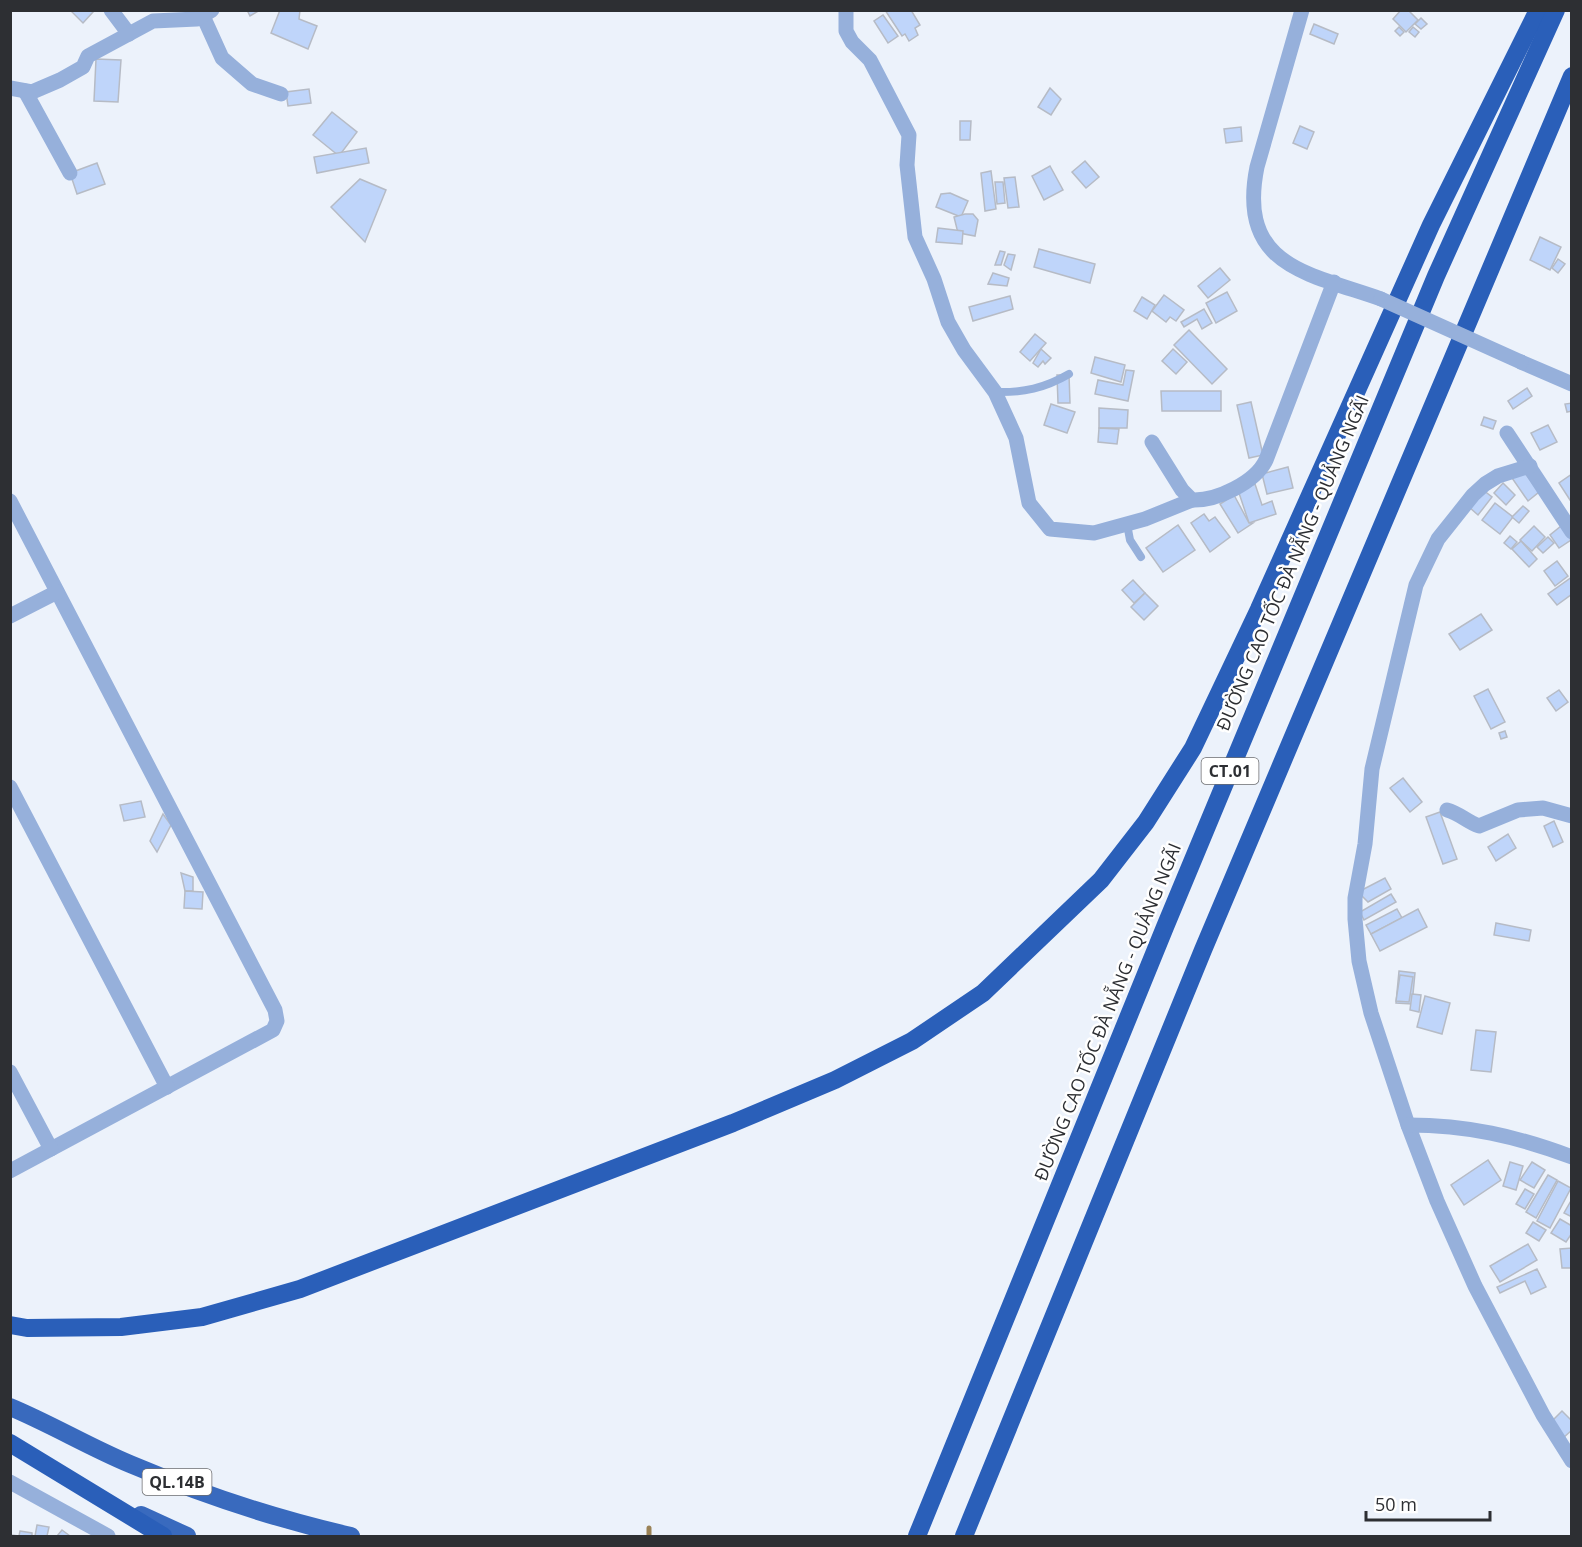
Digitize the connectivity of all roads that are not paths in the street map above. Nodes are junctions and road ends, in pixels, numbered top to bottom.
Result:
1 (111, 10) edge
2 (846, 10) edge
3 (1302, 10) edge
4 (1538, 10) edge
5 (1556, 10) edge
6 (207, 13) edge
7 (161, 16) edge
8 (129, 34) junction
9 (1572, 76) edge
10 (18, 90) edge
11 (281, 94) dead end
12 (70, 173) dead end
13 (1334, 282) junction
14 (1069, 374) dead end
15 (1572, 384) edge
16 (995, 392) junction
17 (1507, 433) dead end
18 (1152, 442) dead end
19 (1530, 466) junction
20 (1192, 500) junction
21 (10, 501) edge
22 (1127, 524) junction
23 (1572, 531) edge
24 (1141, 557) dead end
25 (57, 592) junction
26 (10, 616) edge
27 (10, 787) edge
28 (1447, 810) dead end
29 (1572, 816) edge
30 (10, 1072) edge
31 (167, 1087) junction
32 (1408, 1125) junction
33 (51, 1149) junction
34 (1572, 1157) edge
35 (10, 1171) edge
36 (10, 1325) edge
37 (10, 1407) edge
38 (967, 1416) junction
39 (1006, 1432) junction
40 (10, 1443) edge
41 (1572, 1461) edge
42 (10, 1482) edge
43 (108, 1536) edge
44 (163, 1536) edge
45 (187, 1536) edge
46 (351, 1536) edge
47 (907, 1536) edge
48 (918, 1536) edge
49 (964, 1536) edge
50 (974, 1536) edge

1 - 8 street
2 - 16 street
3 - 13 street
4 - 36 highway
5 - 38 highway, ĐƯỜNG CAO TỐC ĐÀ NẴNG - QUẢNG NGÃI / CT.01
6 - 7 street
6 - 11 street
7 - 8 street
8 - 10 street
9 - 39 highway, CT.01
10 - 12 street
13 - 15 street, bridge
13 - 20 street
14 - 16 lane
16 - 22 street
17 - 19 street
18 - 20 street
19 - 23 street
19 - 32 street
20 - 22 street
21 - 25 street
22 - 24 lane
25 - 26 street
25 - 31 street
27 - 31 street
28 - 29 street
30 - 33 street
31 - 33 street
32 - 34 street
32 - 41 street
33 - 35 street
37 - 46 highway, QL.14B
38 - 47 highway
38 - 48 highway, ĐƯỜNG CAO TỐC ĐÀ NẴNG - QUẢNG NGÃI / CT.01
39 - 49 highway, CT.01
39 - 50 highway
40 - 44 highway
40 - 45 highway, QL.14B
42 - 43 street

